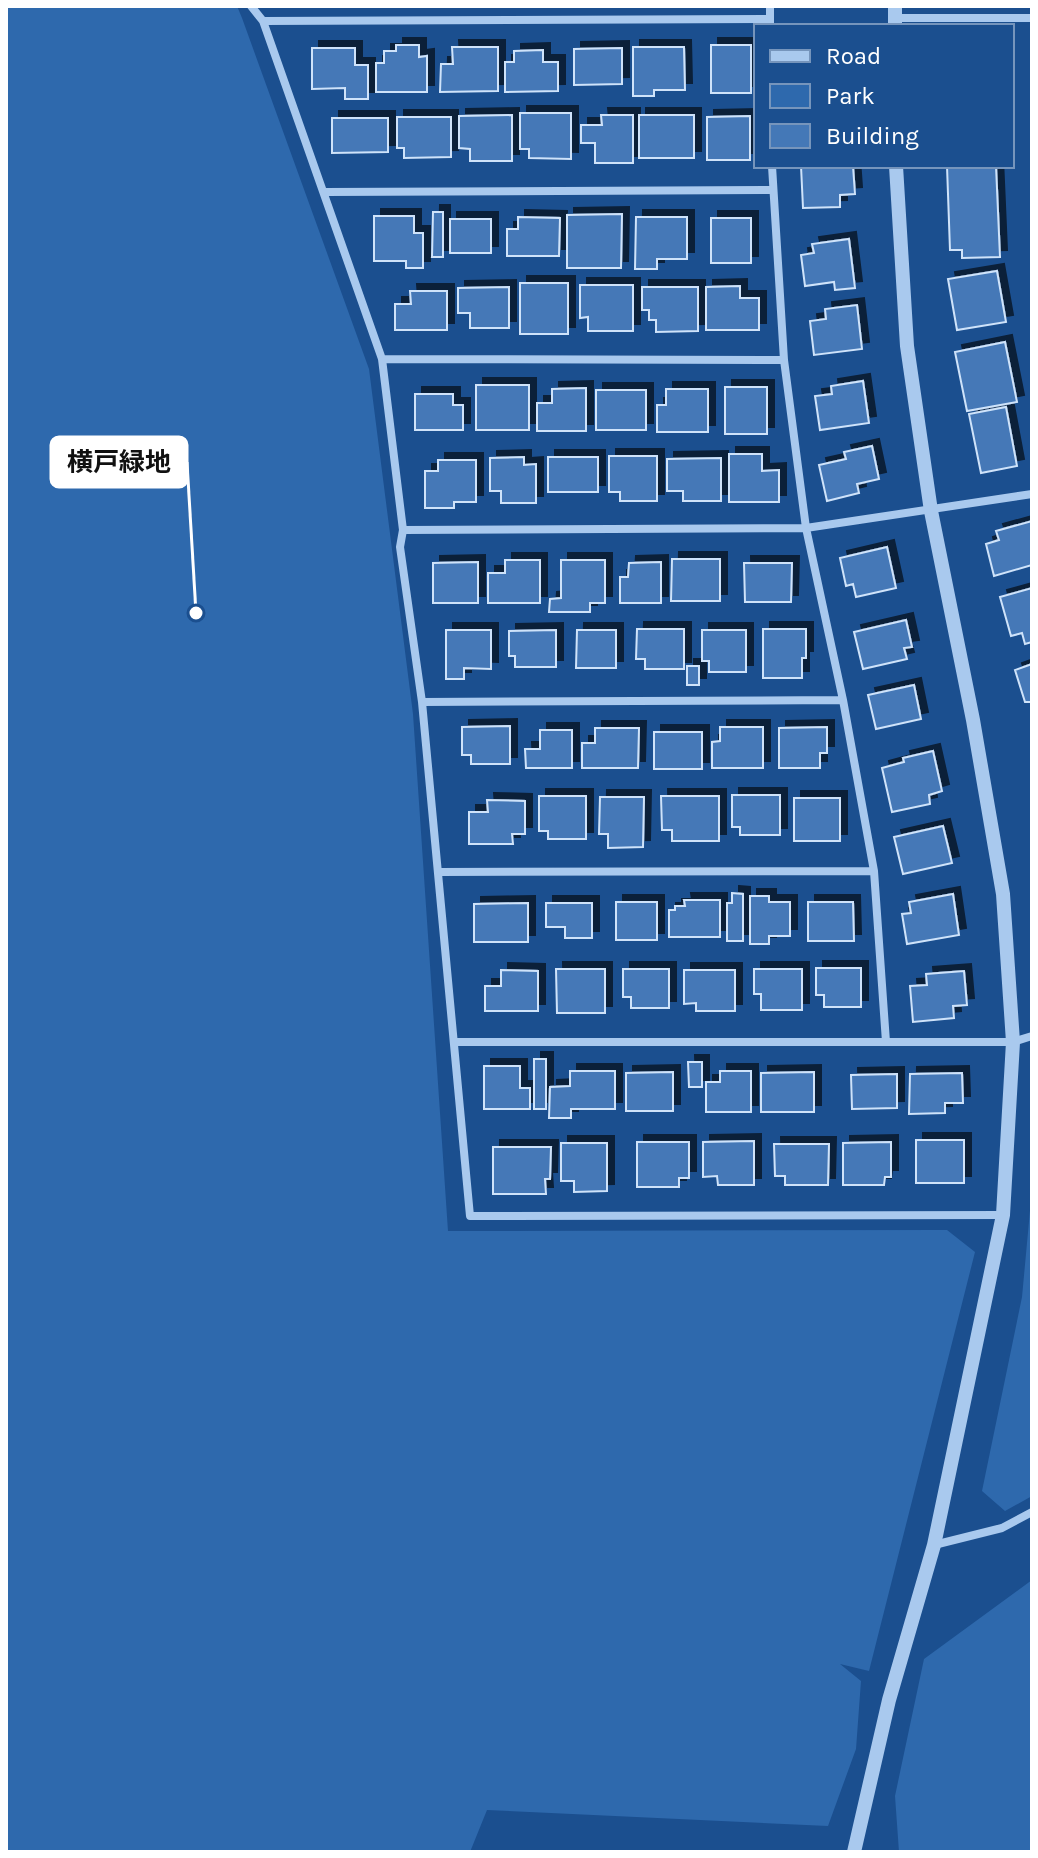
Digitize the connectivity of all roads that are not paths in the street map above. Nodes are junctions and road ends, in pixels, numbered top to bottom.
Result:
1 (251, 6) edge
2 (770, 6) edge
3 (895, 17) edge
4 (1032, 18) edge
5 (263, 21) junction
6 (770, 22) edge
7 (772, 168) edge
8 (896, 168) edge
9 (773, 190) junction
10 (325, 192) junction
11 (382, 359) junction
12 (784, 360) junction
13 (1032, 494) edge
14 (931, 511) junction
15 (806, 528) junction
16 (403, 530) junction
17 (843, 700) junction
18 (422, 702) junction
19 (874, 871) junction
20 (439, 872) junction
21 (1032, 1036) edge
22 (455, 1042) junction
23 (886, 1042) junction
24 (1013, 1042) junction
25 (1003, 1215) junction
26 (1032, 1512) edge
27 (934, 1545) junction
28 (854, 1852) edge

1 - 5 street
2 - 6 street
3 - 4 street
5 - 6 street
5 - 10 street
7 - 9 street
8 - 14 street
9 - 10 street
9 - 12 street
10 - 11 street
11 - 12 street
11 - 16 street
12 - 15 street
13 - 14 street
14 - 15 street
14 - 24 street
15 - 16 street
15 - 17 street
16 - 18 street
17 - 18 street
17 - 19 street
18 - 20 street
19 - 20 street
19 - 23 street
20 - 22 street
21 - 24 street
22 - 23 street
22 - 25 street
23 - 24 street
24 - 25 street
25 - 27 street
26 - 27 street
27 - 28 street

